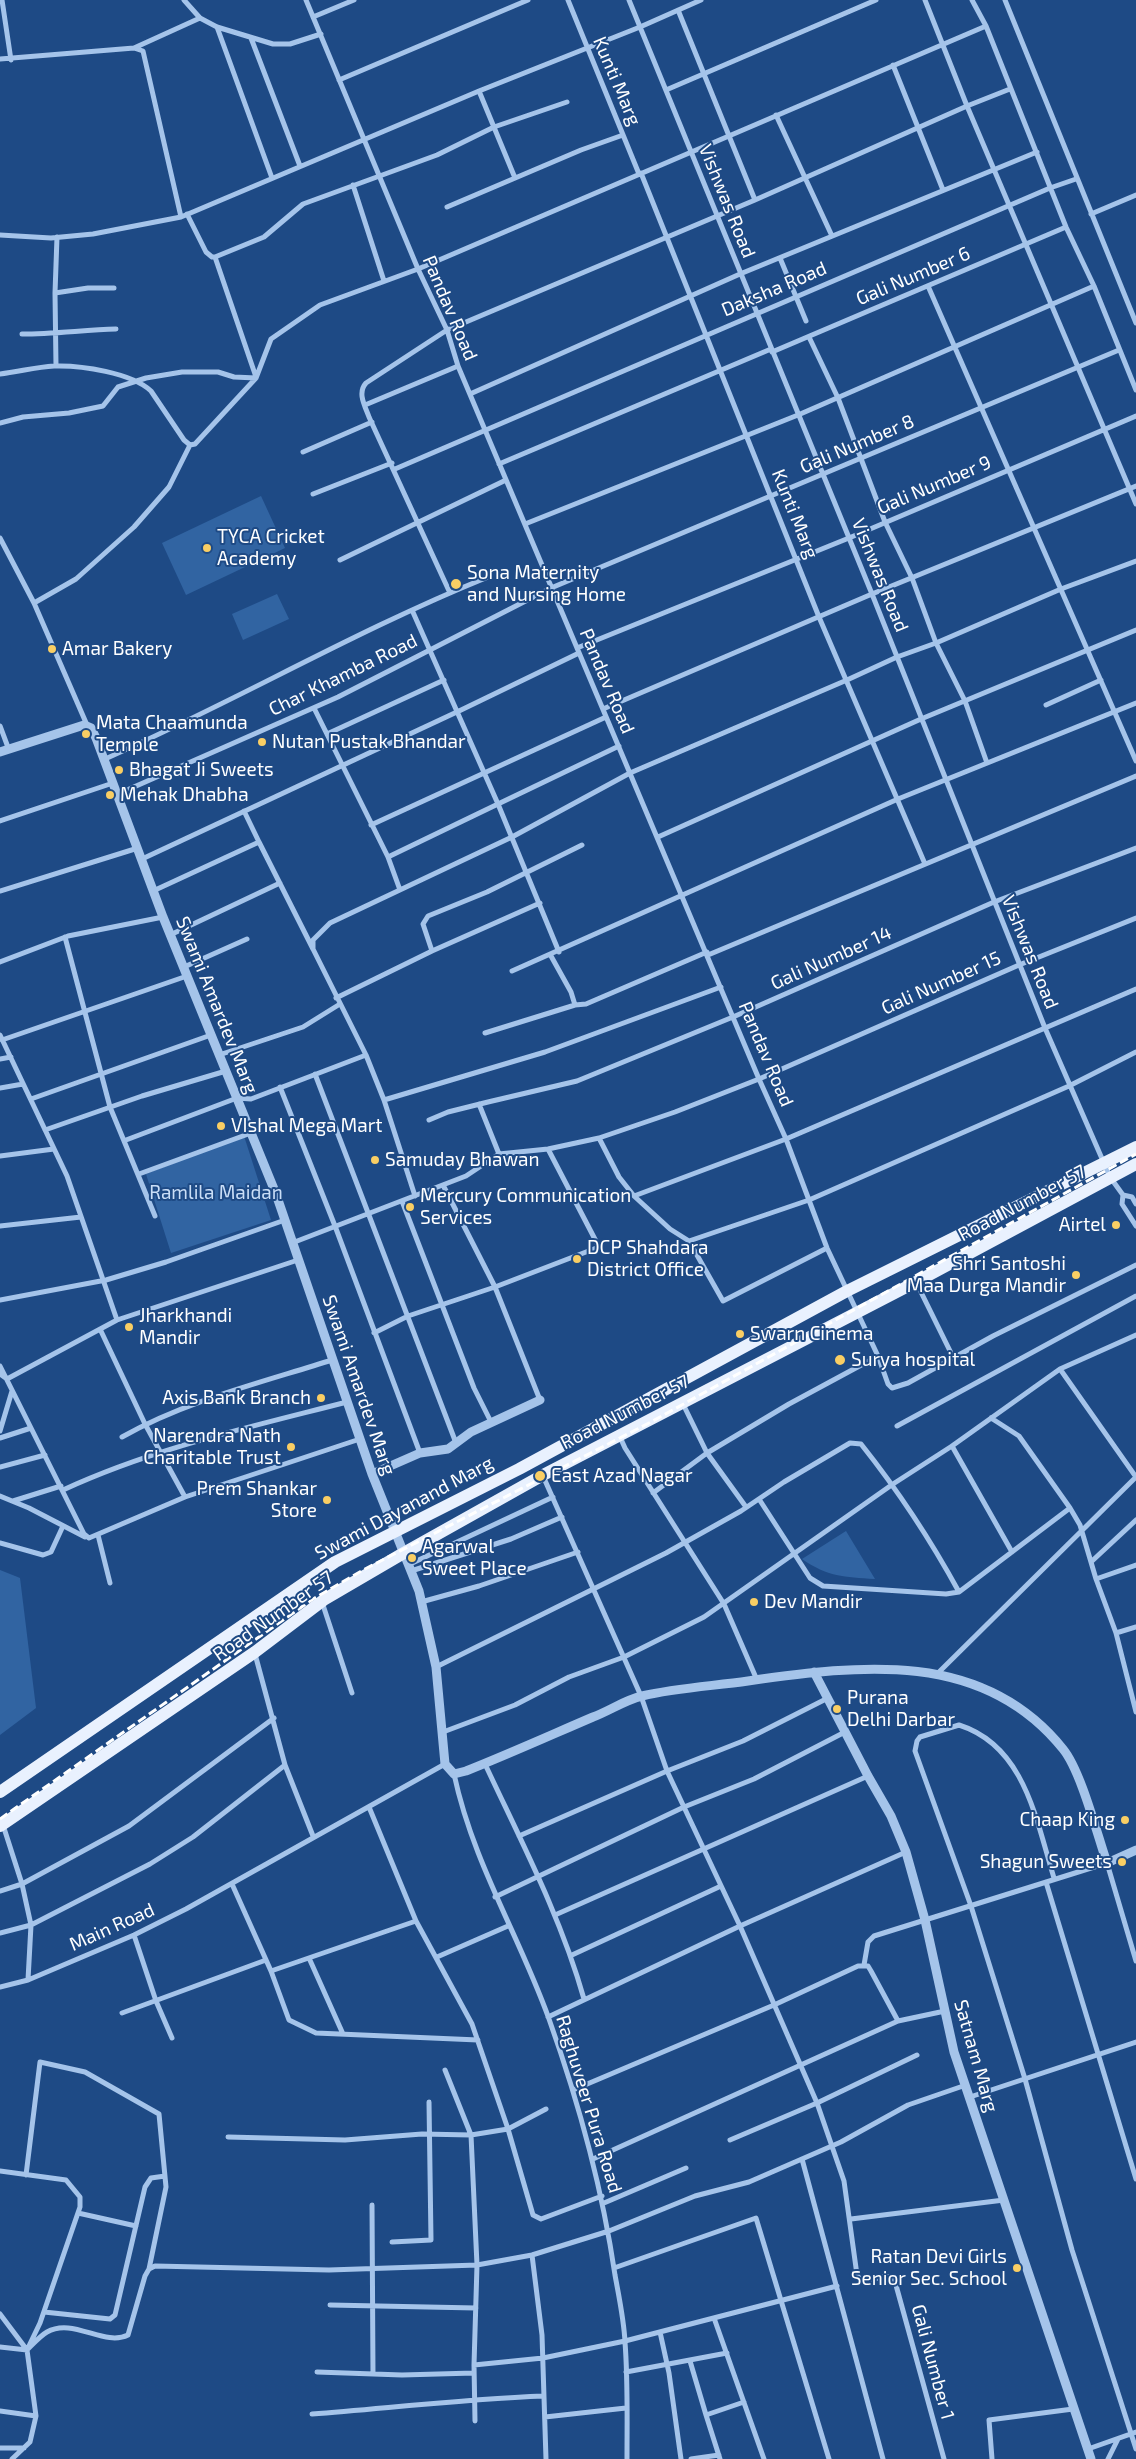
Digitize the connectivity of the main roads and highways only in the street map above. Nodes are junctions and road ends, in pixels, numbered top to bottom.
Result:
1 (1136, 1147) edge
2 (1136, 1164) edge
3 (845, 1286) joint
4 (0, 1792) edge
5 (1, 1825) edge

1 - 3 main road, Road Number 57
2 - 5 main road, Road Number 57
3 - 4 main road, Swami Dayanand Marg

